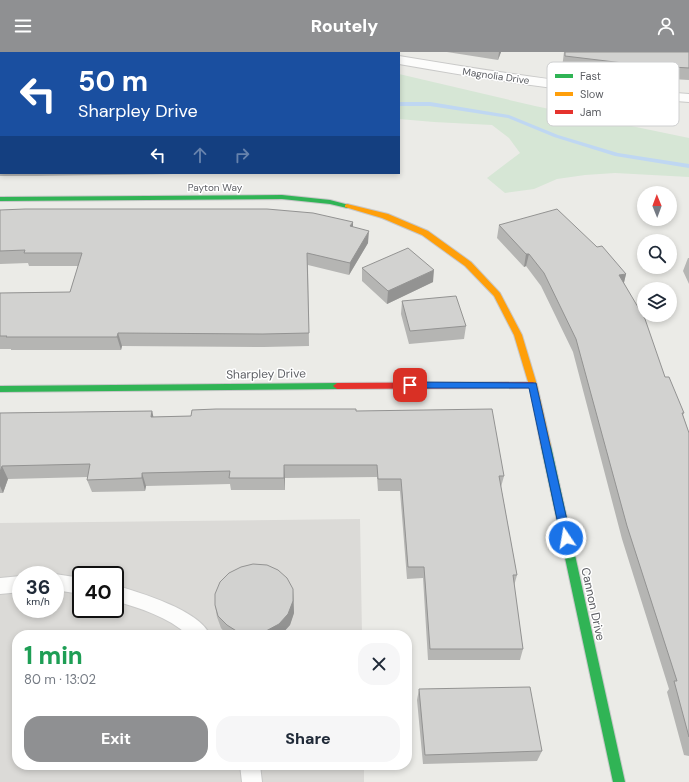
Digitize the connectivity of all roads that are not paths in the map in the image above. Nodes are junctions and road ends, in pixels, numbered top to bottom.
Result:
1 (400, 60) edge
2 (547, 82) edge
3 (679, 97) edge
4 (689, 98) edge
5 (0, 199) edge
6 (425, 233) joint
7 (533, 385) junction
8 (0, 388) edge
9 (12, 585) edge
10 (0, 586) edge
11 (124, 596) edge
12 (195, 630) edge
13 (251, 770) edge
14 (252, 782) edge
15 (619, 782) edge

1 - 2 street, Magnolia Drive
3 - 4 street, Magnolia Drive
5 - 6 street, Payton Way
6 - 7 street, Cannon Drive
7 - 8 street, Sharpley Drive
7 - 15 street, Cannon Drive
9 - 10 lane
11 - 12 lane
13 - 14 lane

